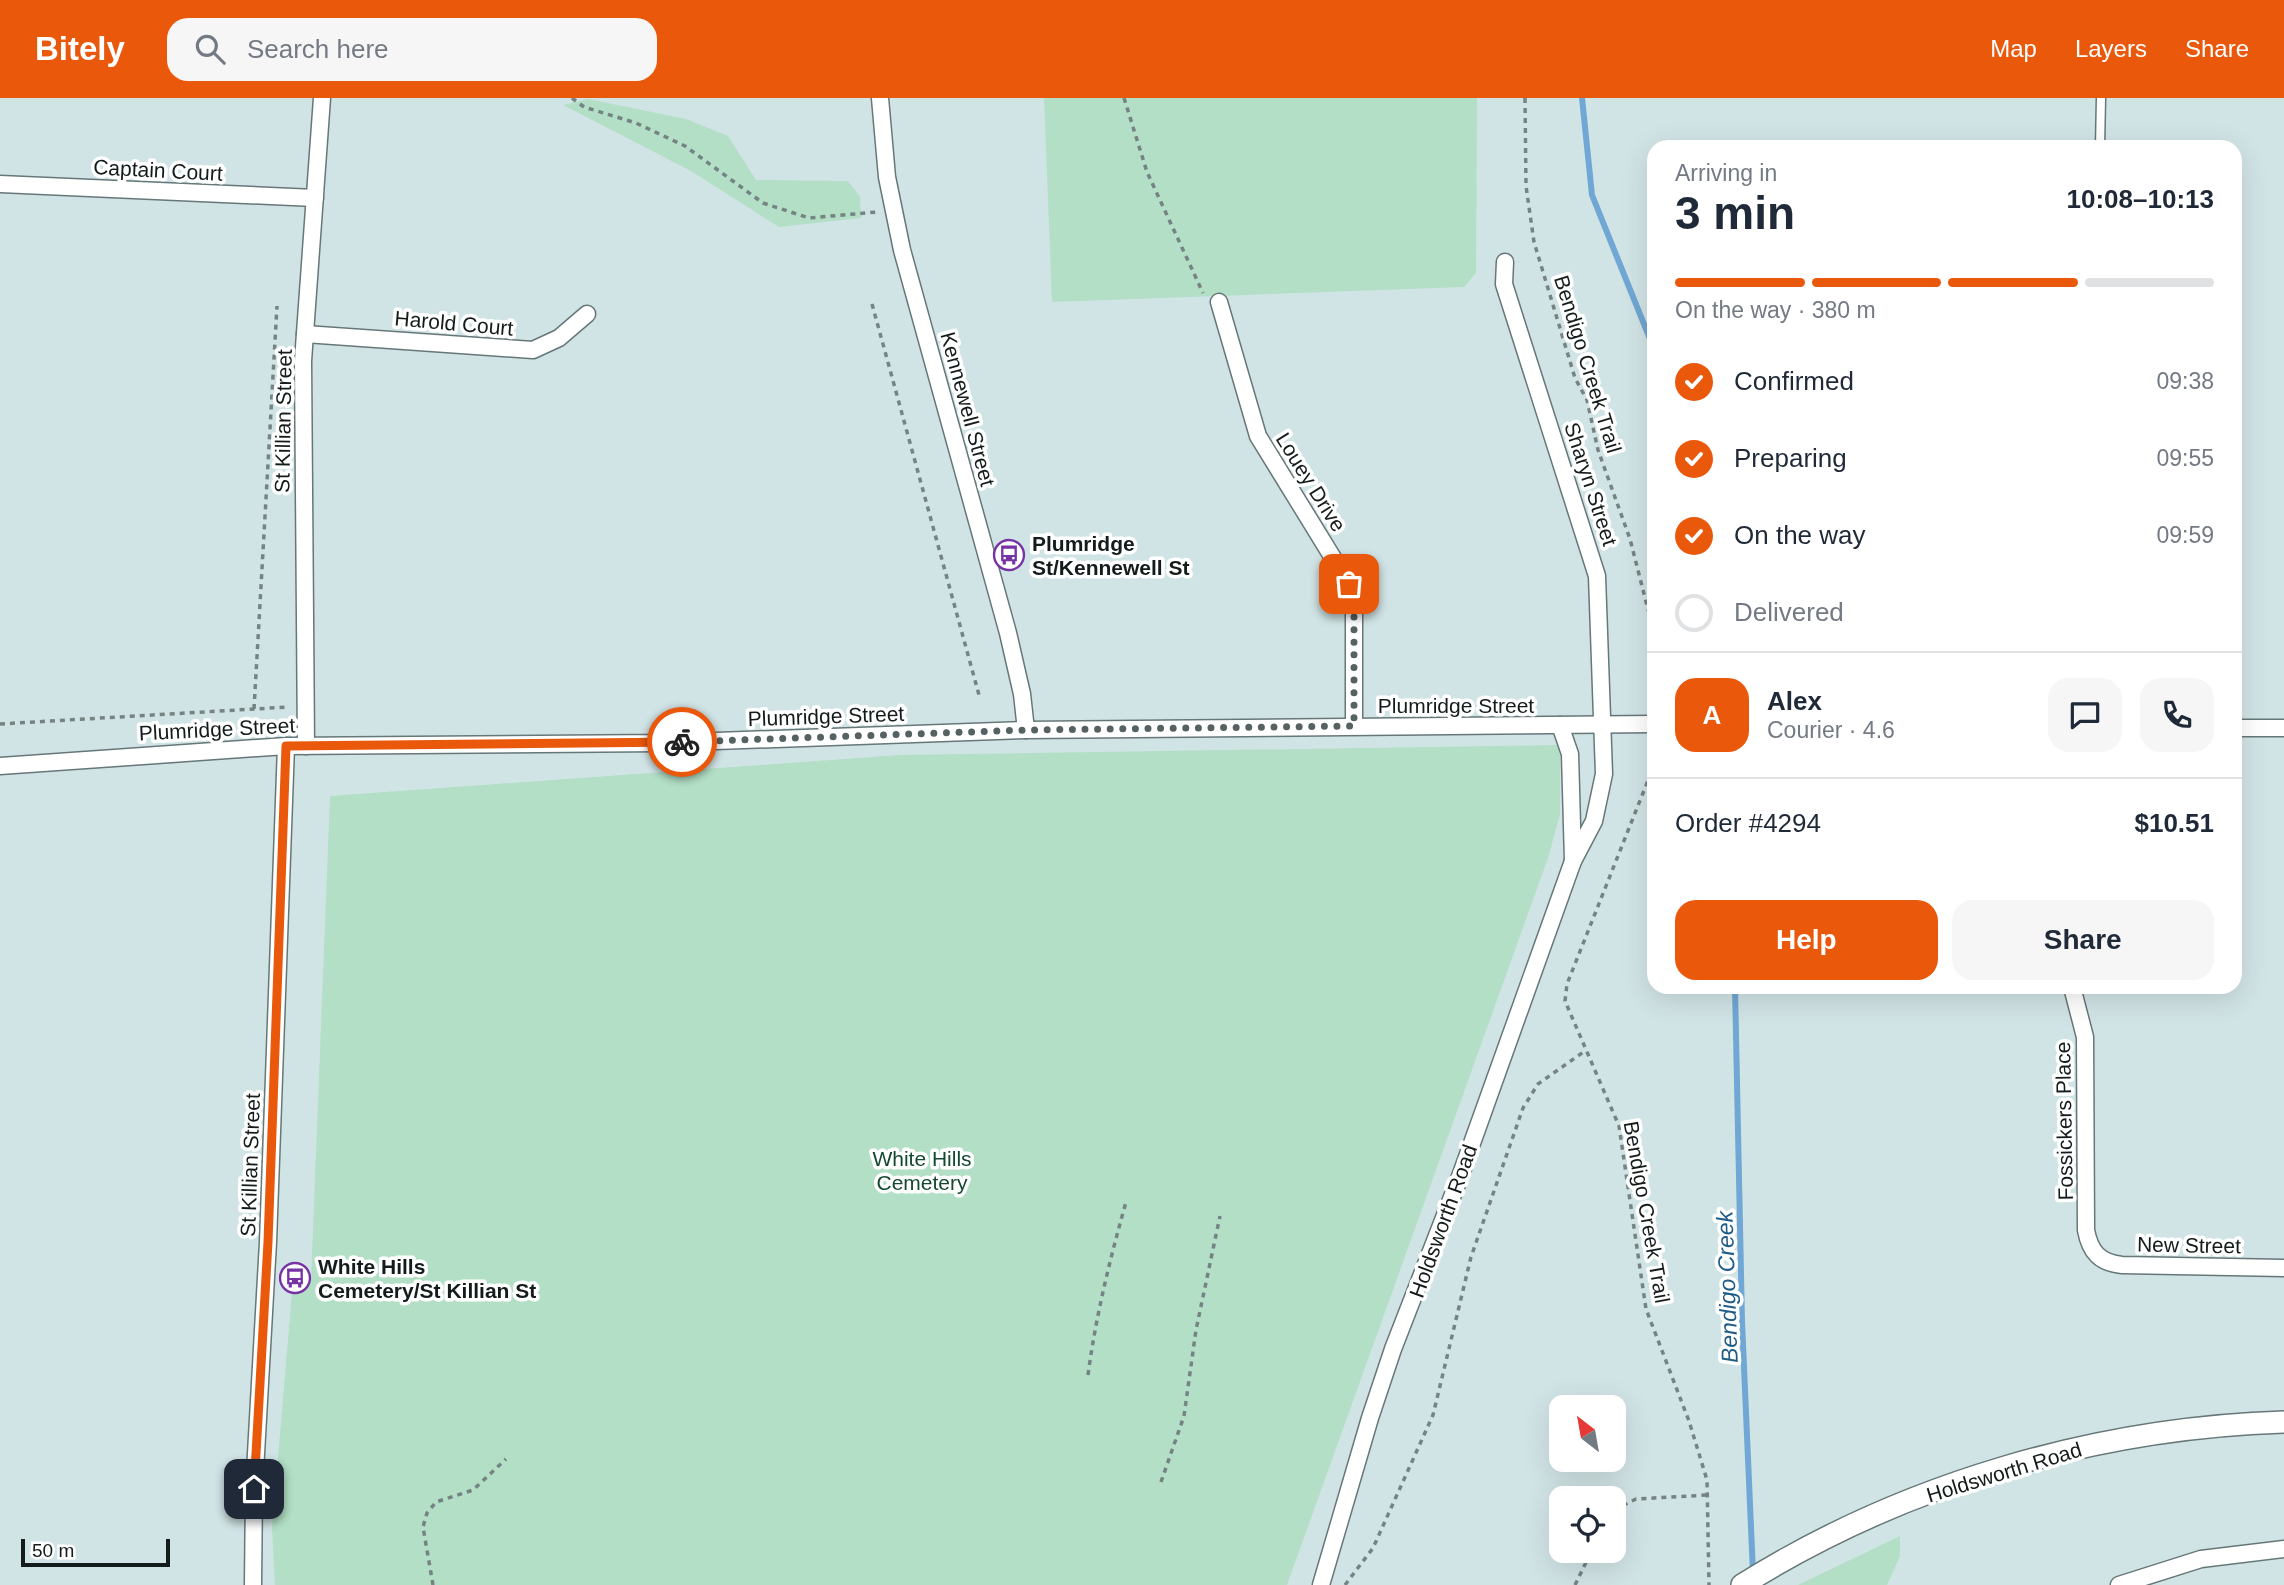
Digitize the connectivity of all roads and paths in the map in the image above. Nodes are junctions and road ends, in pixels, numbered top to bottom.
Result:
1 (322, 98) edge
2 (572, 98) edge
3 (880, 98) edge
4 (1124, 98) edge
5 (1525, 98) edge
6 (2101, 98) edge
7 (2100, 140) edge
8 (0, 184) edge
9 (314, 198) junction
10 (893, 209) junction
11 (1505, 262) dead end
12 (1212, 299) joint
13 (872, 304) dead end
14 (277, 306) dead end
15 (587, 314) dead end
16 (305, 334) junction
17 (1647, 606) edge
18 (979, 695) dead end
19 (291, 707) dead end
20 (254, 709) junction
21 (0, 724) edge
22 (1647, 724) edge
23 (1560, 725) junction
24 (1604, 725) junction
25 (1354, 726) junction
26 (2242, 728) edge
27 (2284, 728) edge
28 (1026, 730) junction
29 (286, 746) junction
30 (306, 746) junction
31 (0, 766) edge
32 (1647, 783) edge
33 (1573, 861) junction
34 (2074, 994) edge
35 (1585, 1051) junction
36 (1126, 1202) dead end
37 (1220, 1216) dead end
38 (2096, 1255) joint
39 (2284, 1268) edge
40 (1088, 1374) dead end
41 (2284, 1422) edge
42 (506, 1459) dead end
43 (1161, 1482) dead end
44 (1707, 1495) junction
45 (1626, 1504) edge
46 (2284, 1549) edge
47 (1586, 1563) edge
48 (253, 1585) edge
49 (433, 1585) edge
50 (1321, 1585) edge
51 (1345, 1585) edge
52 (1575, 1585) edge
53 (1709, 1585) edge
54 (1742, 1585) edge
55 (2119, 1585) edge

1 - 9 street, St Killian Street
2 - 10 path
3 - 10 street, Kennewell Street
4 - 12 path
5 - 17 path, Bendigo Creek Trail
6 - 7 lane
8 - 9 street, Captain Court
9 - 16 street, St Killian Street
10 - 28 street, Kennewell Street
11 - 24 street, Sharyn Street
12 - 25 street, Louey Drive
13 - 18 path
14 - 20 path
15 - 16 street, Harold Court
16 - 30 street, St Killian Street
19 - 20 path
20 - 21 path
22 - 24 street, Plumridge Street
23 - 24 street, Plumridge Street
23 - 25 street, Plumridge Street
23 - 33 street, Holdsworth Road
24 - 33 street, Holdsworth Road
25 - 28 street, Plumridge Street
26 - 27 street
28 - 30 street, Plumridge Street
29 - 30 street, Plumridge Street
29 - 31 street, Plumridge Street
29 - 48 street, St Killian Street
32 - 35 path, Bendigo Creek Trail
33 - 50 street, Holdsworth Road
34 - 38 street, Fossickers Place
35 - 44 path, Bendigo Creek Trail
35 - 51 path
36 - 40 path
37 - 43 path
38 - 39 street, New Street
41 - 54 main road, Holdsworth Road
42 - 49 path
44 - 45 path
44 - 53 path, Bendigo Creek Trail
46 - 55 street
47 - 52 path

